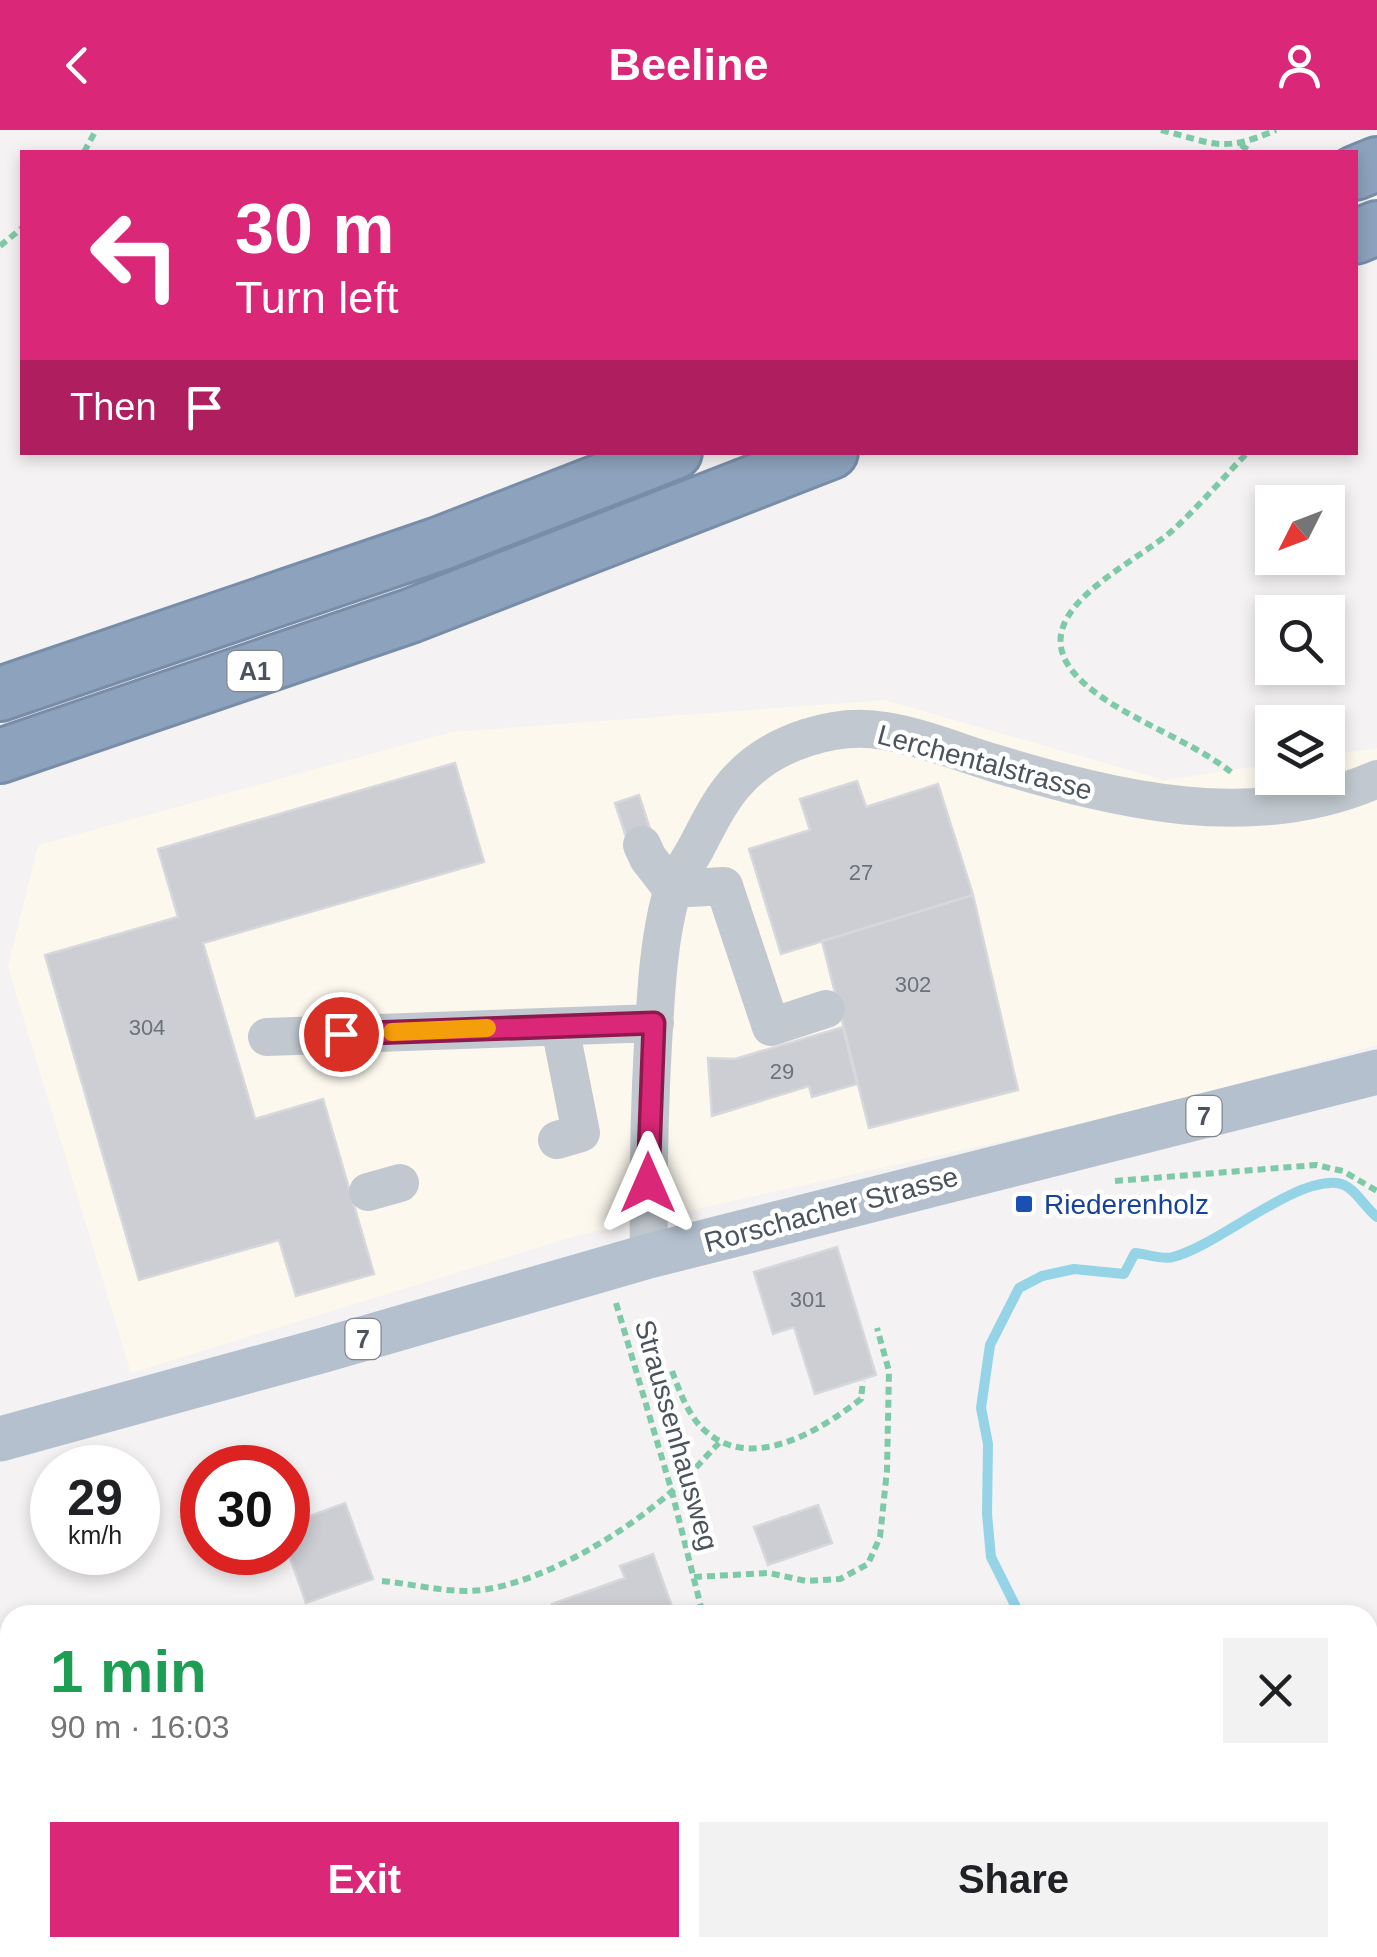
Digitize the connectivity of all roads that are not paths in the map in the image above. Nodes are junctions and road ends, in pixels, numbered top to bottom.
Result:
1 (667, 455) edge
2 (822, 455) edge
3 (0, 694) edge
4 (0, 756) edge
5 (1377, 778) edge
6 (642, 845) dead end
7 (672, 890) junction
8 (826, 1010) dead end
9 (654, 1023) junction
10 (560, 1026) junction
11 (267, 1037) dead end
12 (1377, 1072) edge
13 (557, 1140) dead end
14 (649, 1256) junction
15 (0, 1439) edge

1 - 3 highway, A1
2 - 4 highway, A1
5 - 7 street, Lerchentalstrasse
6 - 7 street
7 - 8 street
7 - 9 street, Lerchentalstrasse
9 - 10 street
9 - 14 street, Lerchentalstrasse
10 - 11 street
10 - 13 street
12 - 14 main road, Rorschacher Strasse / 7
14 - 15 main road, Rorschacher Strasse / 7

